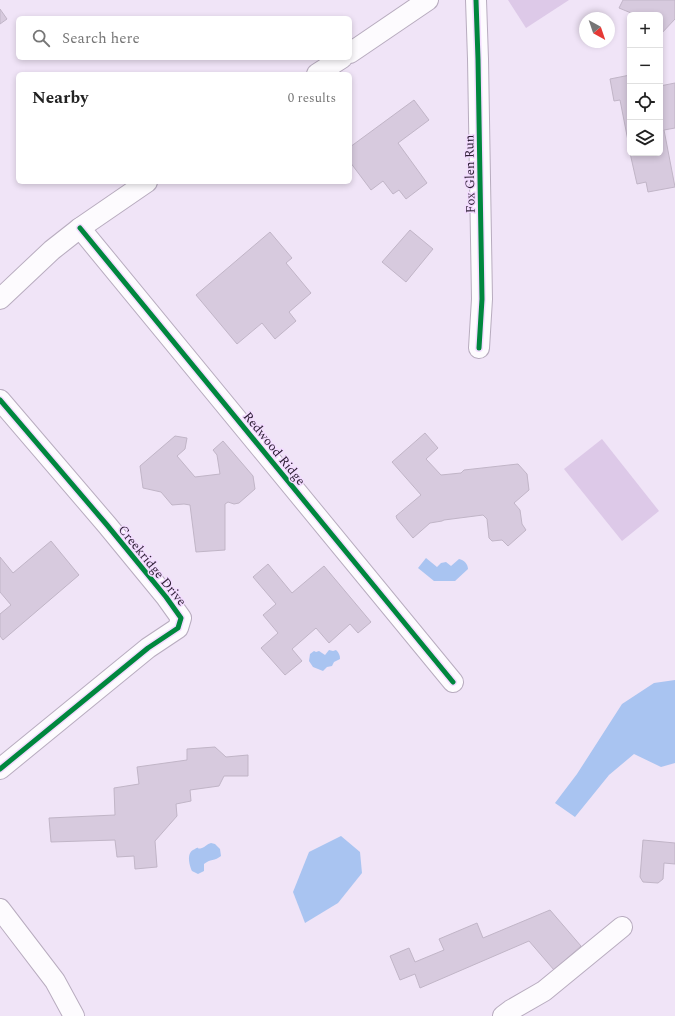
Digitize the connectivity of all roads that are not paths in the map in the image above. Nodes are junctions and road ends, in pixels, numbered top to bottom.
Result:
1 (428, 0) edge
2 (476, 0) edge
3 (352, 52) edge
4 (339, 60) edge
5 (320, 72) edge
6 (144, 184) edge
7 (80, 228) junction
8 (0, 299) edge
9 (479, 348) dead end
10 (0, 400) edge
11 (454, 682) dead end
12 (0, 769) edge
13 (0, 910) edge
14 (622, 927) dead end
15 (74, 1016) edge
16 (503, 1016) edge

1 - 3 street
2 - 9 street, Fox Glen Run
4 - 5 street
6 - 7 street
7 - 8 street
7 - 11 street, Redwood Ridge
10 - 12 street, Creekridge Drive
13 - 15 street
14 - 16 street

